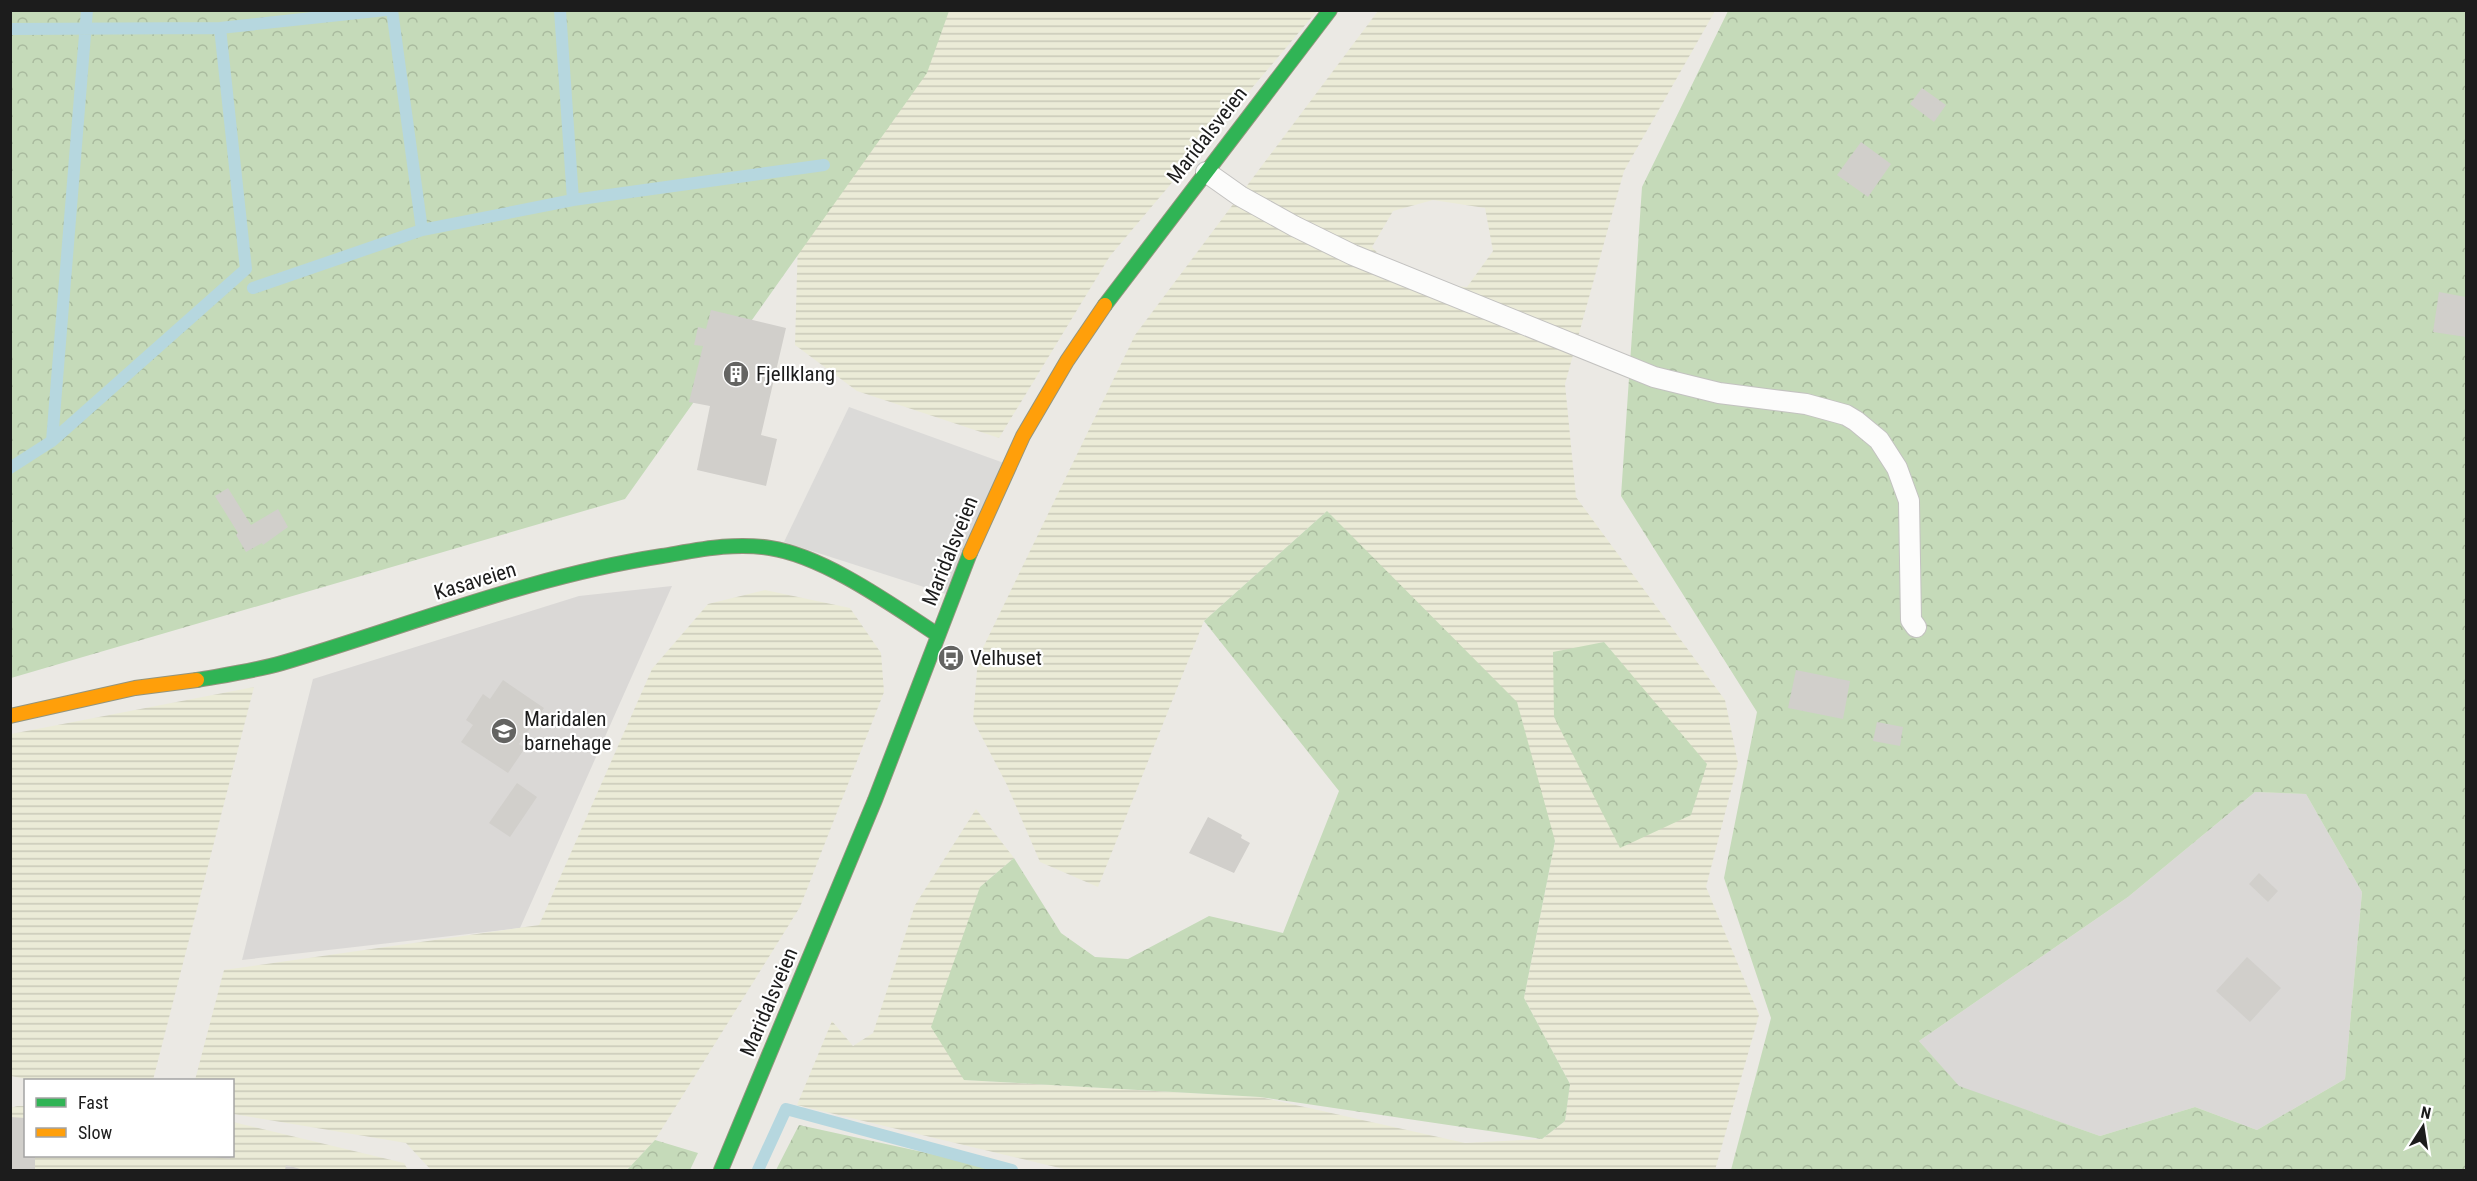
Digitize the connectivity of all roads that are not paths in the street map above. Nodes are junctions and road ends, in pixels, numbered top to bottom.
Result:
1 (1330, 10) edge
2 (1206, 172) junction
3 (1916, 627) dead end
4 (938, 635) junction
5 (10, 716) edge
6 (721, 1170) edge

1 - 2 street, Maridalsveien
2 - 3 lane
2 - 4 street, Maridalsveien
4 - 5 street, Kasaveien
4 - 6 street, Maridalsveien

